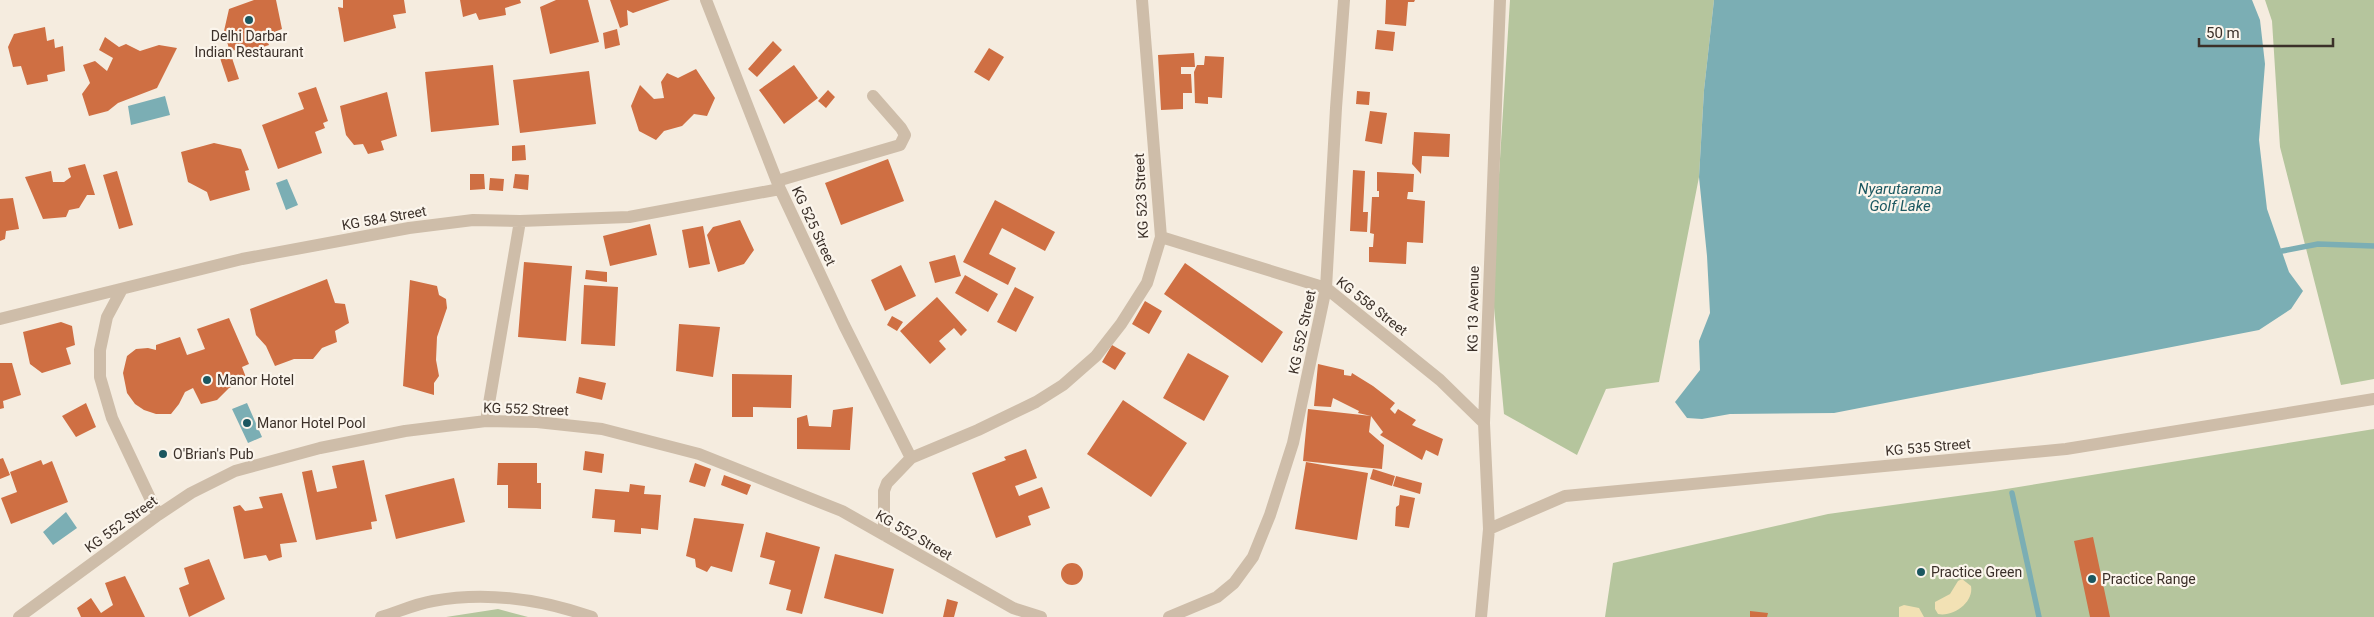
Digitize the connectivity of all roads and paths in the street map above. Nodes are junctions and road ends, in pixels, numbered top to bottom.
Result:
1 (706, 0) edge
2 (1142, 0) edge
3 (1344, 0) edge
4 (1500, 0) edge
5 (873, 96) dead end
6 (778, 185) junction
7 (520, 221) junction
8 (1161, 237) junction
9 (1326, 288) junction
10 (122, 289) junction
11 (0, 319) edge
12 (2374, 399) edge
13 (486, 421) junction
14 (1484, 423) junction
15 (911, 458) junction
16 (158, 515) junction
17 (1489, 529) junction
18 (884, 536) junction
19 (19, 617) edge
20 (381, 617) edge
21 (592, 617) edge
22 (1041, 617) edge
23 (1169, 617) edge
24 (1481, 617) edge

1 - 6 street, KG 525 Street
2 - 8 street, KG 523 Street
3 - 9 street, KG 552 Street
4 - 14 street, KG 13 Avenue
5 - 6 street, KG 584 Street
6 - 7 street, KG 584 Street
6 - 15 street, KG 525 Street
7 - 10 street, KG 584 Street
7 - 13 street
8 - 9 street, KG 558 Street
8 - 15 street, KG 523 Street
9 - 14 street, KG 558 Street
9 - 23 street, KG 552 Street
10 - 11 street, KG 584 Street
10 - 16 street
12 - 17 street, KG 535 Street
13 - 16 street, KG 552 Street
13 - 18 street, KG 552 Street
14 - 17 street, KG 13 Avenue
15 - 18 street, KG 523 Street
16 - 19 street, KG 552 Street
17 - 24 street, KG 13 Avenue
18 - 22 street, KG 552 Street
20 - 21 street

